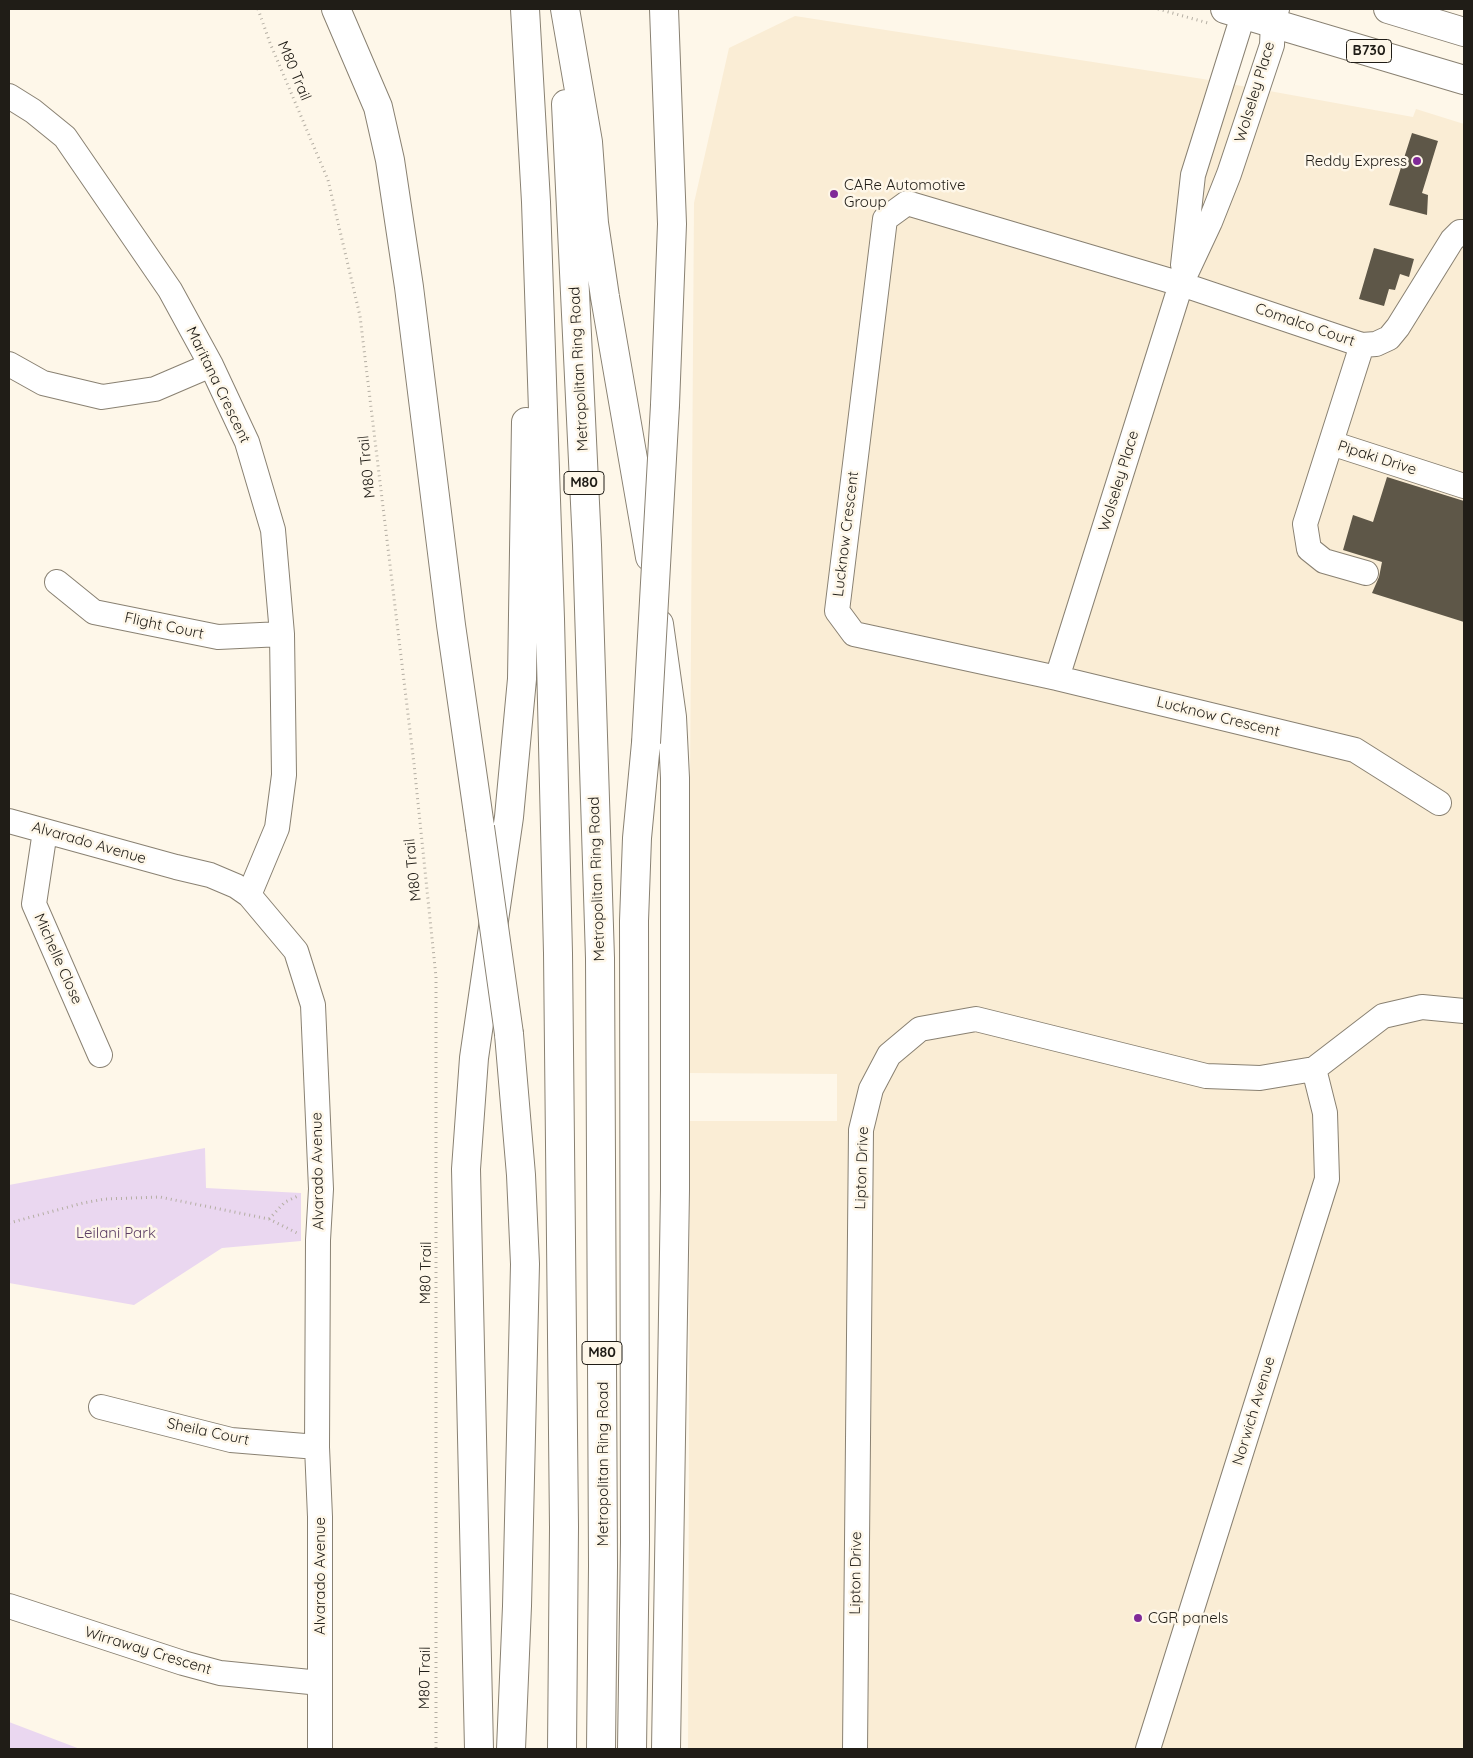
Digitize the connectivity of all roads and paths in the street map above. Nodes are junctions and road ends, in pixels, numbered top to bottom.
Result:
1 (258, 9) edge
2 (336, 9) edge
3 (525, 9) edge
4 (561, 9) edge
5 (565, 9) edge
6 (664, 9) edge
7 (1158, 9) edge
8 (1388, 9) edge
9 (1232, 14) edge
10 (1275, 15) edge
11 (1464, 32) edge
12 (1464, 80) edge
13 (9, 96) edge
14 (536, 202) junction
15 (1464, 232) edge
16 (1181, 284) junction
17 (1362, 344) junction
18 (9, 364) edge
19 (211, 365) junction
20 (1331, 443) junction
21 (1464, 486) edge
22 (1366, 573) dead end
23 (57, 582) dead end
24 (282, 634) junction
25 (1058, 678) junction
26 (646, 743) junction
27 (1439, 803) dead end
28 (9, 821) edge
29 (45, 831) junction
30 (243, 891) junction
31 (1464, 1011) edge
32 (100, 1055) dead end
33 (1314, 1069) junction
34 (300, 1195) dead end
35 (269, 1219) junction
36 (9, 1223) edge
37 (301, 1235) dead end
38 (101, 1407) dead end
39 (317, 1447) junction
40 (9, 1606) edge
41 (517, 1606) junction
42 (320, 1683) junction
43 (320, 1749) edge
44 (436, 1749) edge
45 (479, 1749) edge
46 (510, 1749) edge
47 (524, 1749) edge
48 (562, 1749) edge
49 (602, 1749) edge
50 (632, 1749) edge
51 (650, 1749) edge
52 (666, 1749) edge
53 (855, 1749) edge
54 (1148, 1749) edge

1 - 44 path, M80 Trail
2 - 41 main road, bridge
3 - 14 main road, M80
4 - 49 main road, Metropolitan Ring Road / M80
5 - 52 main road
6 - 26 main road, bridge
7 - 9 path
8 - 11 main road
9 - 10 main road, B730
9 - 16 street, Wolseley Place
10 - 12 main road, B730
10 - 16 street, Wolseley Place
13 - 19 street, Maritana Crescent
14 - 45 main road
14 - 48 main road, M80
15 - 17 street, Comalco Court
16 - 17 street, Comalco Court
16 - 25 street, Wolseley Place
16 - 25 street, Lucknow Crescent
17 - 20 street, Pipaki Drive
18 - 19 street
19 - 24 street, Maritana Crescent
20 - 21 street, Pipaki Drive
20 - 22 street
23 - 24 street, Flight Court
24 - 30 street, Maritana Crescent
25 - 27 street, Lucknow Crescent
26 - 50 main road
26 - 51 main road
28 - 29 street, Alvarado Avenue
29 - 30 street, Alvarado Avenue
29 - 32 street, Michelle Close
30 - 39 street, Alvarado Avenue
31 - 33 street, Lipton Drive
33 - 53 street, Lipton Drive
33 - 54 street, Norwich Avenue
34 - 35 path
35 - 36 path
35 - 37 path
38 - 39 street, Sheila Court
39 - 42 street, Alvarado Avenue
40 - 42 street, Wirraway Crescent
41 - 46 main road
41 - 47 main road
42 - 43 street, Alvarado Avenue

